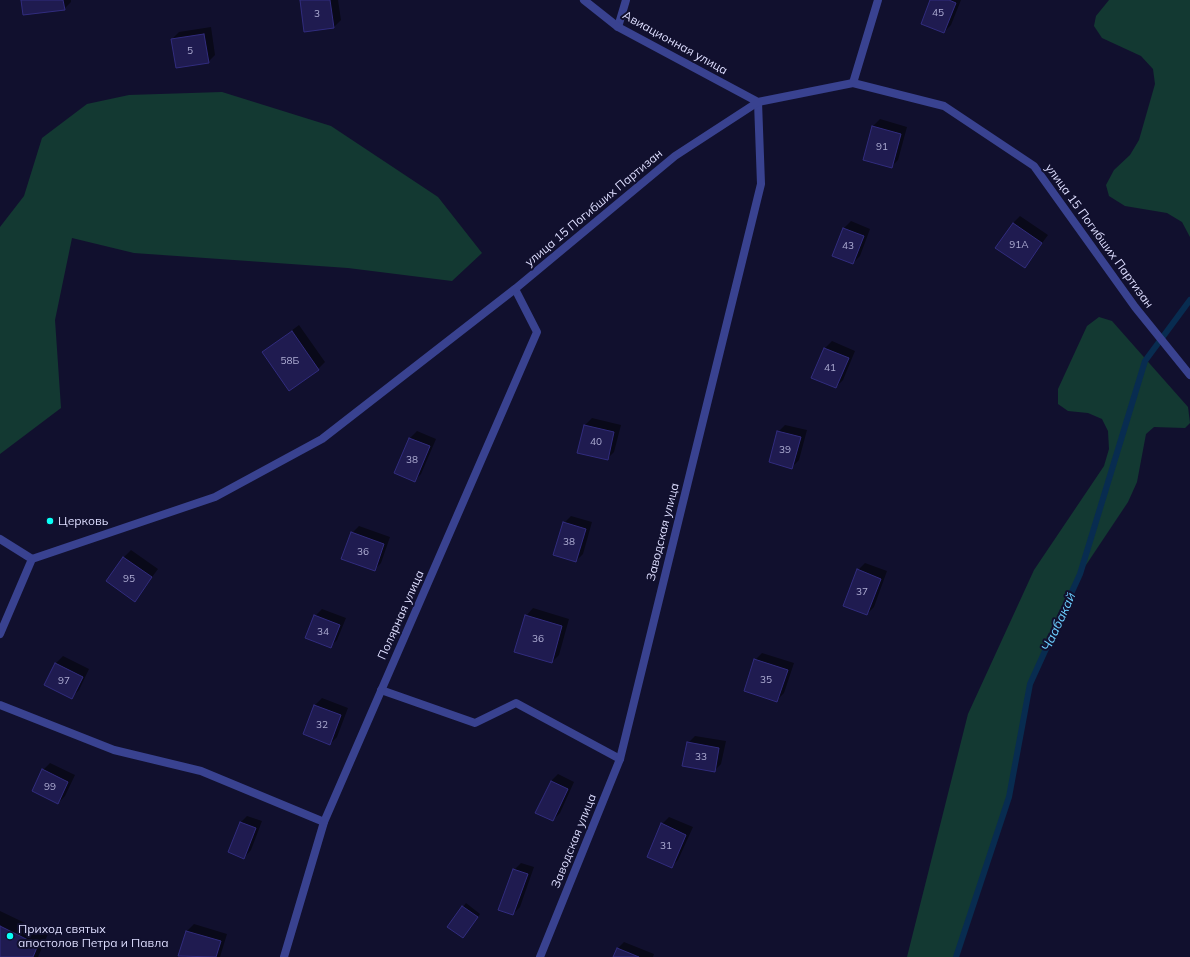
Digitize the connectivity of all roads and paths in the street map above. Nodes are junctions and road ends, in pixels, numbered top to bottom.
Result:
1 (584, 0) edge
2 (626, 0) edge
3 (878, 0) edge
4 (618, 27) junction
5 (853, 84) junction
6 (758, 102) junction
7 (515, 289) junction
8 (1190, 376) edge
9 (0, 539) edge
10 (32, 559) junction
11 (0, 634) edge
12 (381, 690) junction
13 (0, 705) edge
14 (620, 759) junction
15 (324, 822) junction
16 (284, 957) edge
17 (540, 957) edge

1 - 4 street, Авиационная улица
2 - 4 street
3 - 5 street
4 - 6 street, Авиационная улица
5 - 6 street, улица 15 Погибших Партизан
5 - 8 street, улица 15 Погибших Партизан
6 - 7 street, улица 15 Погибших Партизан
6 - 14 street, Заводская улица
7 - 10 street, улица 15 Погибших Партизан
7 - 12 street, Полярная улица
9 - 10 street
10 - 11 street
12 - 14 street
12 - 15 street, Полярная улица
13 - 15 street
14 - 17 street, Заводская улица
15 - 16 street, Полярная улица

